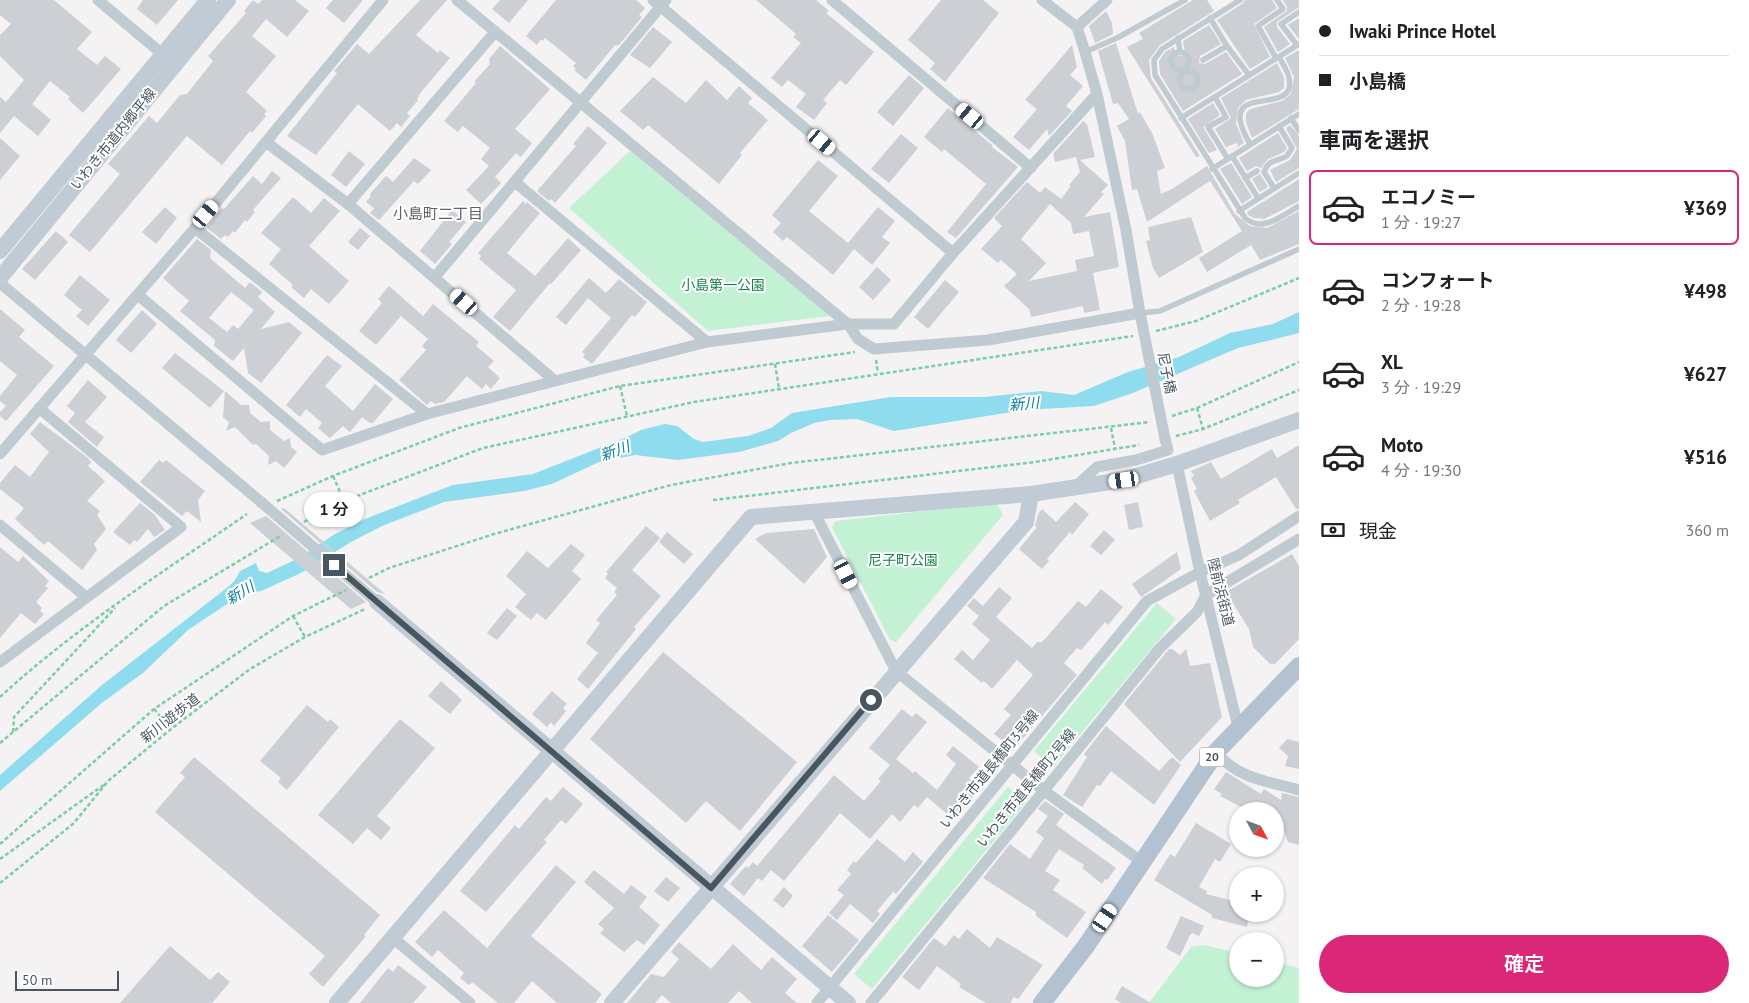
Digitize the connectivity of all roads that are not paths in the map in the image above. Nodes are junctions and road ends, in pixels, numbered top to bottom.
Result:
1 (98, 0) edge
2 (208, 0) edge
3 (228, 0) edge
4 (383, 0) edge
5 (457, 0) edge
6 (832, 0) edge
7 (1042, 0) edge
8 (1106, 0) edge
9 (1185, 0) edge
10 (1240, 0) edge
11 (1277, 0) edge
12 (660, 2) edge
13 (1299, 12) edge
14 (1210, 18) junction
15 (1076, 27) junction
16 (495, 32) junction
17 (1178, 38) junction
18 (1298, 45) edge
19 (1227, 46) junction
20 (1085, 52) junction
21 (1180, 52) junction
22 (1278, 58) junction
23 (168, 59) junction
24 (1203, 60) dead end
25 (1249, 75) junction
26 (1097, 94) junction
27 (1215, 97) junction
28 (582, 103) junction
29 (1299, 114) edge
30 (1181, 118) junction
31 (1291, 118) junction
32 (1279, 126) junction
33 (1299, 131) edge
34 (266, 142) junction
35 (1250, 144) junction
36 (1230, 158) junction
37 (1031, 168) junction
38 (1212, 169) junction
39 (1257, 171) dead end
40 (1299, 173) edge
41 (1246, 178) junction
42 (515, 182) junction
43 (1274, 188) junction
44 (1258, 198) junction
45 (348, 204) junction
46 (1299, 206) edge
47 (1239, 211) junction
48 (195, 228) junction
49 (1299, 250) edge
50 (0, 251) edge
51 (953, 253) junction
52 (435, 277) junction
53 (0, 278) edge
54 (0, 283) edge
55 (138, 295) junction
56 (1140, 313) junction
57 (848, 324) junction
58 (707, 342) junction
59 (86, 355) junction
60 (554, 380) junction
61 (39, 408) junction
62 (427, 414) junction
63 (1299, 420) edge
64 (0, 454) edge
65 (1177, 464) junction
66 (1074, 488) junction
67 (1030, 494) junction
68 (814, 510) junction
69 (1299, 516) edge
70 (0, 526) edge
71 (1299, 539) edge
72 (1200, 572) junction
73 (1206, 594) junction
74 (86, 597) junction
75 (377, 602) joint
76 (0, 662) edge
77 (896, 671) junction
78 (1296, 673) edge
79 (1238, 727) junction
80 (551, 751) junction
81 (1216, 752) junction
82 (1013, 764) junction
83 (1043, 790) junction
84 (1299, 790) edge
85 (1142, 862) junction
86 (711, 888) junction
87 (392, 937) junction
88 (830, 987) junction
89 (337, 1003) edge
90 (470, 1003) edge
91 (612, 1003) edge
92 (817, 1003) edge
93 (848, 1003) edge
94 (871, 1003) edge
95 (1042, 1003) edge

1 - 23 street
2 - 23 street, いわき市道内郷平線
3 - 23 street, いわき市道内郷平線
4 - 34 street
5 - 16 street
6 - 37 street
7 - 15 street
8 - 15 street
9 - 20 lane
10 - 14 lane
11 - 22 lane
12 - 28 street
12 - 51 street
13 - 18 lane
14 - 17 lane
14 - 19 lane
15 - 20 street, 尼子橋
16 - 28 street
16 - 45 street
17 - 21 lane
17 - 30 lane
18 - 22 lane
19 - 24 lane
19 - 25 lane
20 - 26 street, 尼子橋
21 - 21 lane
22 - 25 lane
22 - 35 lane
23 - 50 street, いわき市道内郷平線
23 - 53 street, いわき市道内郷平線
25 - 27 lane
26 - 37 street
26 - 56 street, 尼子橋
27 - 30 lane
27 - 36 lane
28 - 42 street
28 - 57 street
29 - 31 lane
30 - 38 lane
31 - 32 lane
31 - 33 lane
32 - 35 lane
32 - 43 lane
34 - 45 street
34 - 48 street
35 - 36 lane
36 - 38 lane
36 - 41 lane
37 - 51 street
38 - 47 lane
39 - 41 lane
40 - 43 lane
41 - 44 lane
42 - 52 street
42 - 58 street
43 - 44 lane
44 - 47 lane
45 - 52 street
46 - 47 lane
48 - 55 street
48 - 62 street
49 - 56 lane
51 - 57 street
52 - 60 street
54 - 59 street
55 - 59 street
55 - 62 street
56 - 57 street
56 - 66 street, 尼子橋, bridge
57 - 58 street
58 - 60 street
59 - 61 street
59 - 75 street, bridge
60 - 62 street
61 - 64 street
61 - 74 street
63 - 65 street
65 - 66 street
65 - 72 street, 陸前浜街道
66 - 67 street
67 - 68 street
67 - 77 street
68 - 77 street
68 - 80 street
69 - 72 street, いわき市道長橋町3号線
70 - 74 street
71 - 73 street
72 - 73 street, 陸前浜街道
72 - 82 street, いわき市道長橋町3号線
73 - 79 street, 陸前浜街道
73 - 83 street, いわき市道長橋町2号線
74 - 76 street
75 - 80 street
77 - 82 street
77 - 86 street
78 - 79 main road, 20
79 - 81 main road, 20
80 - 86 street
80 - 87 street
81 - 84 street
81 - 85 main road, 20
82 - 83 street
82 - 88 street, いわき市道長橋町3号線
83 - 85 street
83 - 94 street, いわき市道長橋町2号線
85 - 95 main road, 20
86 - 88 street
86 - 91 street
87 - 89 street
87 - 90 street
88 - 92 street, いわき市道長橋町3号線
88 - 93 street

